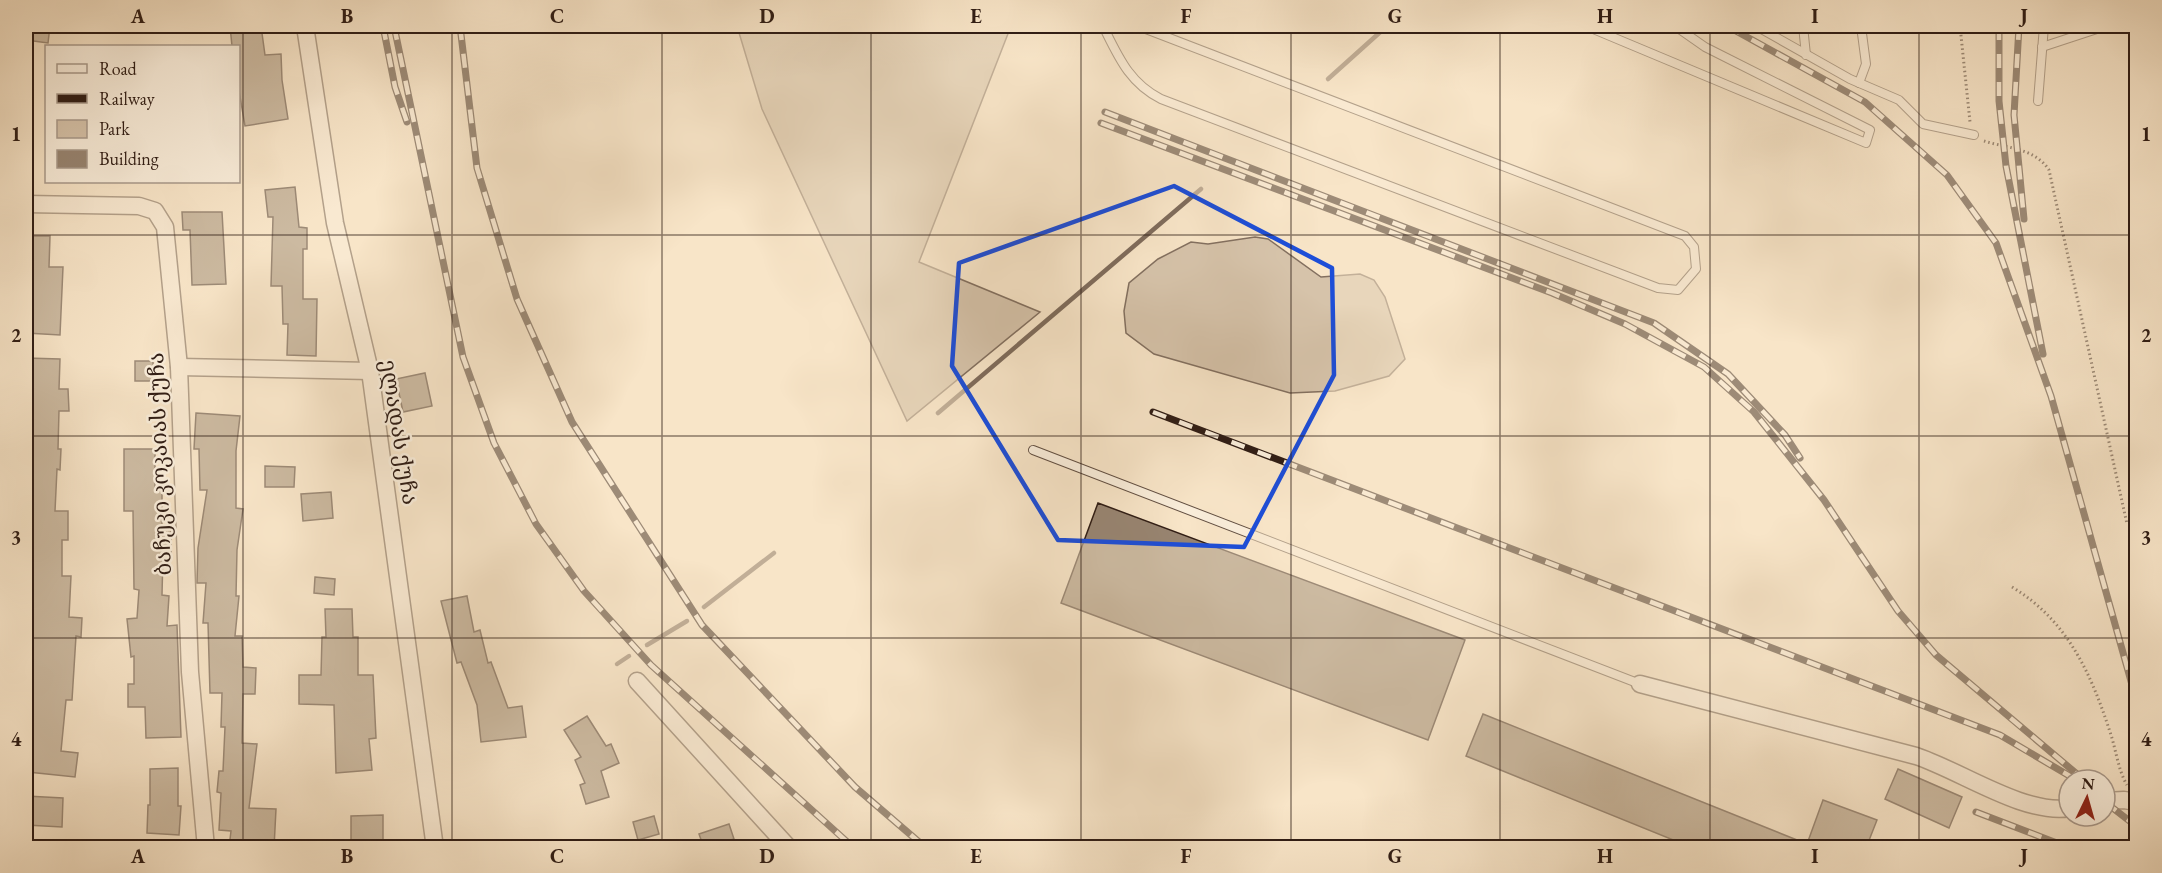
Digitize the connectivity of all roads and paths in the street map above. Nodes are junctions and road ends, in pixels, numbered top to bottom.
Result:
1 (305, 26) edge
2 (1103, 26) edge
3 (1138, 26) edge
4 (1586, 26) edge
5 (1612, 26) edge
6 (1675, 26) edge
7 (1756, 26) edge
8 (1803, 26) edge
9 (1861, 26) edge
10 (1960, 26) edge
11 (2044, 26) edge
12 (2106, 26) edge
13 (1604, 33) junction
14 (2042, 47) junction
15 (1806, 55) junction
16 (1859, 83) junction
17 (2038, 101) dead end
18 (1974, 135) junction
19 (26, 204) edge
20 (179, 367) junction
21 (370, 371) junction
22 (1033, 450) dead end
23 (2127, 524) dead end
24 (2012, 587) dead end
25 (637, 681) dead end
26 (1640, 684) joint
27 (2133, 796) edge
28 (2117, 800) edge
29 (2057, 810) edge
30 (206, 848) edge
31 (435, 848) edge
32 (789, 848) edge

1 - 21 street, ელადას ქუჩა
2 - 3 lane
4 - 13 lane
5 - 13 lane
6 - 13 lane
7 - 15 lane
8 - 15 lane
9 - 16 lane
10 - 18 path
11 - 14 lane
12 - 14 lane
14 - 17 lane
15 - 16 lane
16 - 18 lane
18 - 23 path
19 - 20 street, ბაჩუკი კოკაიას ქუჩა
20 - 21 street
20 - 30 street, ბაჩუკი კოკაიას ქუჩა
21 - 31 street, ელადას ქუჩა
22 - 26 lane
24 - 27 path
25 - 32 street
26 - 29 street
27 - 28 street

